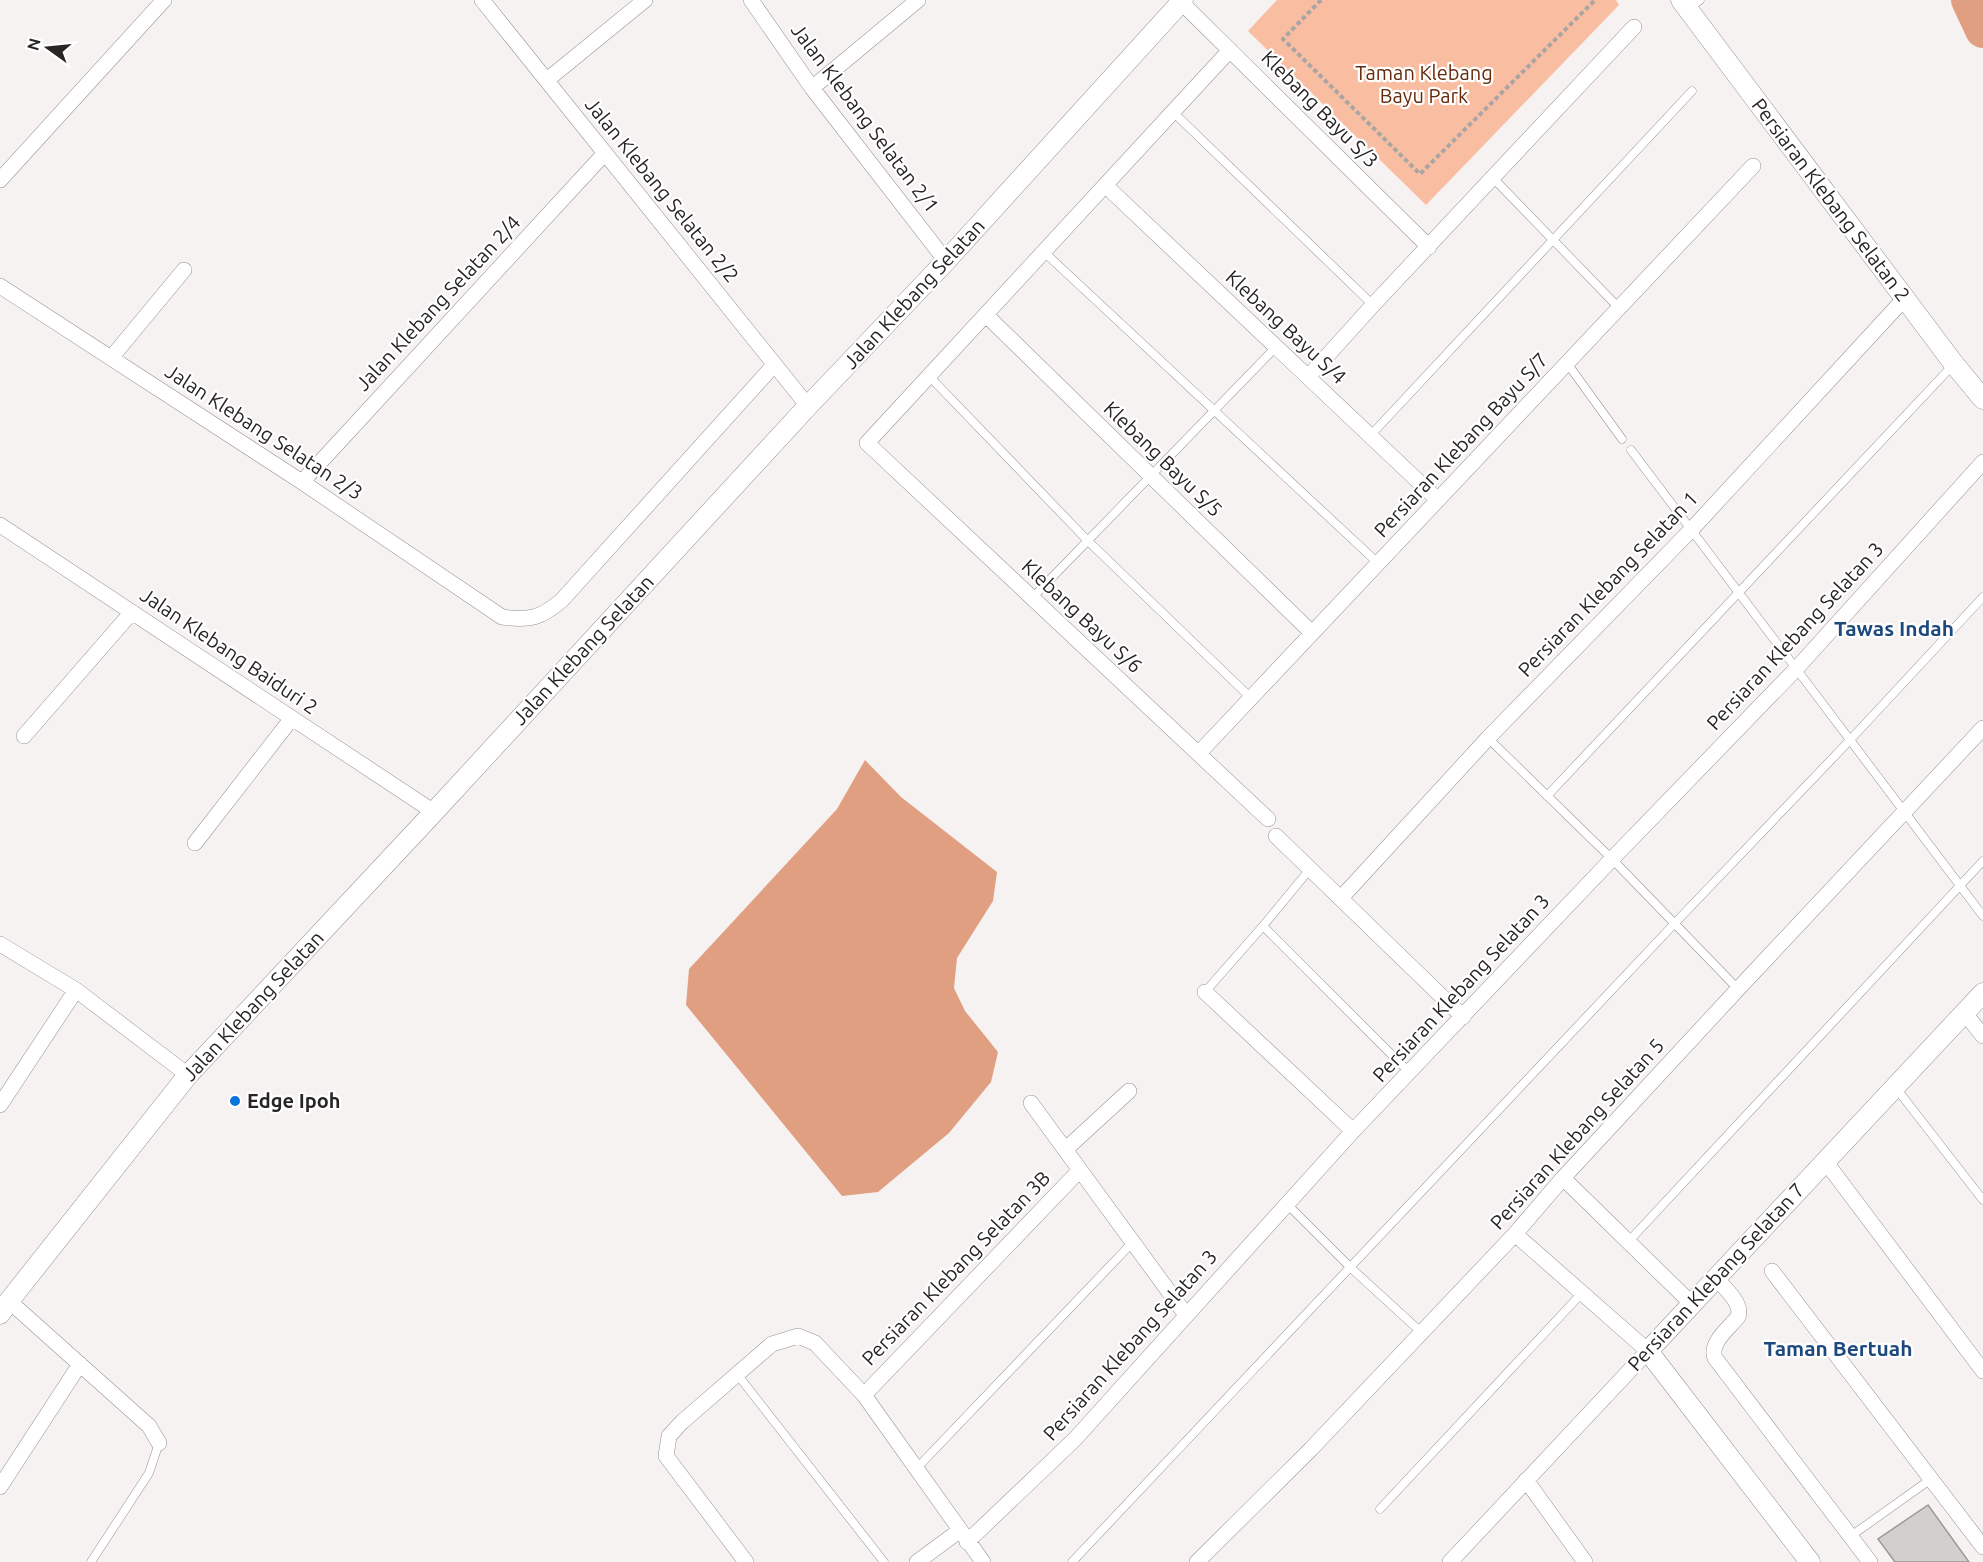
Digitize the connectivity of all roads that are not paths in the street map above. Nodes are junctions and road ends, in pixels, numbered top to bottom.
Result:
1 (164, 0) edge
2 (482, 0) edge
3 (645, 0) edge
4 (751, 0) edge
5 (918, 0) edge
6 (1182, 1) edge
7 (1690, 3) edge
8 (1634, 27) dead end
9 (1230, 50) junction
10 (547, 80) junction
11 (812, 88) junction
12 (1692, 91) dead end
13 (1173, 112) junction
14 (605, 153) junction
15 (1753, 166) dead end
16 (1493, 178) junction
17 (0, 180) edge
18 (1106, 186) junction
19 (1553, 240) junction
20 (1429, 247) junction
21 (1044, 252) junction
22 (946, 261) junction
23 (184, 270) dead end
24 (0, 286) edge
25 (1905, 298) junction
26 (1373, 305) junction
27 (1619, 308) junction
28 (986, 315) junction
29 (1276, 347) junction
30 (111, 358) junction
31 (1567, 363) junction
32 (774, 364) junction
33 (1954, 364) junction
34 (929, 376) junction
35 (1308, 377) junction
36 (1983, 399) edge
37 (808, 406) junction
38 (1214, 410) junction
39 (1370, 436) junction
40 (1622, 439) dead end
41 (1631, 450) dead end
42 (1983, 462) edge
43 (1151, 476) junction
44 (302, 482) junction
45 (1438, 500) junction
46 (0, 525) edge
47 (1692, 529) junction
48 (1088, 541) junction
49 (1378, 563) junction
50 (1740, 593) junction
51 (1983, 597) edge
52 (1032, 598) junction
53 (132, 612) junction
54 (1312, 633) junction
55 (1797, 668) junction
56 (1251, 698) junction
57 (292, 718) junction
58 (1983, 728) edge
59 (24, 736) dead end
60 (1488, 738) junction
61 (1851, 739) junction
62 (1199, 753) junction
63 (1547, 796) junction
64 (434, 812) junction
65 (1906, 812) junction
66 (1268, 819) dead end
67 (1276, 836) dead end
68 (195, 843) dead end
69 (1612, 859) junction
70 (1983, 861) edge
71 (1310, 869) junction
72 (1960, 886) junction
73 (1341, 898) junction
74 (1983, 916) edge
75 (1675, 923) junction
76 (1263, 926) junction
77 (0, 945) edge
78 (1738, 989) junction
79 (76, 990) junction
80 (1205, 992) joint
81 (1983, 993) edge
82 (1964, 1012) junction
83 (1463, 1017) junction
84 (1983, 1036) edge
85 (1410, 1073) junction
86 (188, 1075) junction
87 (1895, 1087) junction
88 (1129, 1091) dead end
89 (1031, 1102) dead end
90 (0, 1105) edge
91 (1353, 1131) junction
92 (1065, 1150) junction
93 (1825, 1161) junction
94 (1079, 1171) junction
95 (1563, 1178) junction
96 (1983, 1200) edge
97 (1287, 1204) junction
98 (1515, 1234) junction
99 (1629, 1241) junction
100 (1132, 1243) junction
101 (1351, 1268) junction
102 (1772, 1270) dead end
103 (1716, 1278) junction
104 (1582, 1293) junction
105 (1691, 1303) junction
106 (4, 1307) edge
107 (1186, 1315) junction
108 (1421, 1332) junction
109 (1648, 1351) junction
110 (80, 1364) junction
111 (1983, 1371) edge
112 (737, 1374) junction
113 (864, 1395) junction
114 (159, 1443) joint
115 (916, 1469) junction
116 (1931, 1479) junction
117 (1526, 1480) junction
118 (0, 1486) edge
119 (1380, 1509) dead end
120 (963, 1536) junction
121 (1851, 1536) junction
122 (1983, 1547) edge
123 (91, 1562) edge
124 (746, 1562) edge
125 (884, 1562) edge
126 (917, 1562) edge
127 (982, 1562) edge
128 (1072, 1562) edge
129 (1197, 1562) edge
130 (1449, 1562) edge
131 (1585, 1562) edge
132 (1810, 1562) edge
133 (1870, 1562) edge

1 - 17 street
2 - 10 street, Jalan Klebang Selatan 2/2
3 - 10 street
4 - 11 street, Jalan Klebang Selatan 2/1
5 - 11 street
6 - 9 street, Klebang Bayu S/3
6 - 22 street, Jalan Klebang Selatan
7 - 25 street, Persiaran Klebang Selatan 2
8 - 16 street
9 - 13 street
9 - 20 street, Klebang Bayu S/3
10 - 14 street, Jalan Klebang Selatan 2/2
11 - 22 street, Jalan Klebang Selatan 2/1
12 - 19 lane
13 - 18 street
13 - 26 lane
14 - 32 street, Jalan Klebang Selatan 2/2
14 - 44 street, Jalan Klebang Selatan 2/4
15 - 27 street, Persiaran Klebang Bayu S/7
16 - 19 lane
16 - 20 street
18 - 21 street
18 - 29 street, Klebang Bayu S/4
19 - 27 lane
19 - 39 lane
20 - 26 street
21 - 28 street
21 - 38 lane
22 - 37 street, Jalan Klebang Selatan
23 - 30 street
24 - 30 street, Jalan Klebang Selatan 2/3
25 - 33 street, Persiaran Klebang Selatan 2
25 - 47 street, Persiaran Klebang Selatan 1
26 - 35 street
27 - 31 street, Persiaran Klebang Bayu S/7
28 - 34 street
28 - 43 street, Klebang Bayu S/5
29 - 35 street, Klebang Bayu S/4
29 - 38 lane
30 - 44 street, Jalan Klebang Selatan 2/3
31 - 40 lane
31 - 45 street, Persiaran Klebang Bayu S/7
32 - 37 street, Jalan Klebang Selatan 2/2
32 - 44 street, Jalan Klebang Selatan 2/3
33 - 36 street, Persiaran Klebang Selatan 2
33 - 50 lane
34 - 48 lane
34 - 52 street, Klebang Bayu S/6
35 - 39 street, Klebang Bayu S/4
37 - 64 street, Jalan Klebang Selatan
38 - 43 lane
38 - 49 lane
39 - 45 street, Klebang Bayu S/4
41 - 47 lane
42 - 55 street, Persiaran Klebang Selatan 3
43 - 48 lane
43 - 54 street, Klebang Bayu S/5
45 - 49 street, Persiaran Klebang Bayu S/7
46 - 53 street, Jalan Klebang Baiduri 2
47 - 50 lane
47 - 60 street, Persiaran Klebang Selatan 1
48 - 52 lane
48 - 56 lane
49 - 54 street, Persiaran Klebang Bayu S/7
50 - 55 lane
50 - 63 lane
51 - 61 lane
52 - 62 street, Klebang Bayu S/6
53 - 57 street, Jalan Klebang Baiduri 2
53 - 59 street
54 - 56 street, Persiaran Klebang Bayu S/7
55 - 61 lane
55 - 69 street, Persiaran Klebang Selatan 3
56 - 62 street, Persiaran Klebang Bayu S/7
57 - 64 street, Jalan Klebang Baiduri 2
57 - 68 street
58 - 65 street, Persiaran Klebang Selatan 5
60 - 63 lane
60 - 73 street, Persiaran Klebang Selatan 1
61 - 65 lane
61 - 75 lane
62 - 66 street, Klebang Bayu S/6
63 - 69 lane
64 - 86 street, Jalan Klebang Selatan
65 - 72 lane
65 - 78 street, Persiaran Klebang Selatan 5
67 - 71 street
69 - 75 lane
69 - 83 street, Persiaran Klebang Selatan 3
70 - 72 lane
71 - 73 street
71 - 76 lane
72 - 74 lane
72 - 99 lane
73 - 83 street
75 - 78 lane
75 - 101 lane
76 - 80 lane
76 - 85 lane
77 - 79 street
78 - 95 street, Persiaran Klebang Selatan 5
79 - 86 street
79 - 90 street
80 - 91 street
81 - 82 street, Persiaran Klebang Selatan 7
82 - 84 street
82 - 87 street, Persiaran Klebang Selatan 7
83 - 85 street, Persiaran Klebang Selatan 3
85 - 91 street, Persiaran Klebang Selatan 3
86 - 106 street, Jalan Klebang Selatan
87 - 93 street, Persiaran Klebang Selatan 7
87 - 96 lane
88 - 92 street
89 - 92 street
91 - 97 street, Persiaran Klebang Selatan 3
92 - 94 street
93 - 103 street, Persiaran Klebang Selatan 7
93 - 111 street
94 - 100 street
94 - 113 street, Persiaran Klebang Selatan 3B
95 - 98 street, Persiaran Klebang Selatan 5
95 - 99 street
97 - 101 lane
97 - 107 street, Persiaran Klebang Selatan 3
98 - 104 street
98 - 108 street, Persiaran Klebang Selatan 5
99 - 105 street
100 - 107 street
100 - 115 lane
101 - 108 lane
101 - 128 lane
102 - 116 street
103 - 105 street, Persiaran Klebang Selatan 7
103 - 121 street
104 - 109 street
104 - 119 lane
105 - 109 street, Persiaran Klebang Selatan 7
106 - 110 street
107 - 120 street, Persiaran Klebang Selatan 3
108 - 129 street, Persiaran Klebang Selatan 5
109 - 117 street, Persiaran Klebang Selatan 7
109 - 132 street
110 - 114 street
110 - 118 street
112 - 113 street
112 - 124 street
112 - 125 lane
113 - 115 street
114 - 123 lane
115 - 120 street
116 - 121 lane
116 - 122 street
117 - 130 street, Persiaran Klebang Selatan 7
117 - 131 street
120 - 126 street, Persiaran Klebang Selatan 3
120 - 127 street
121 - 133 street

